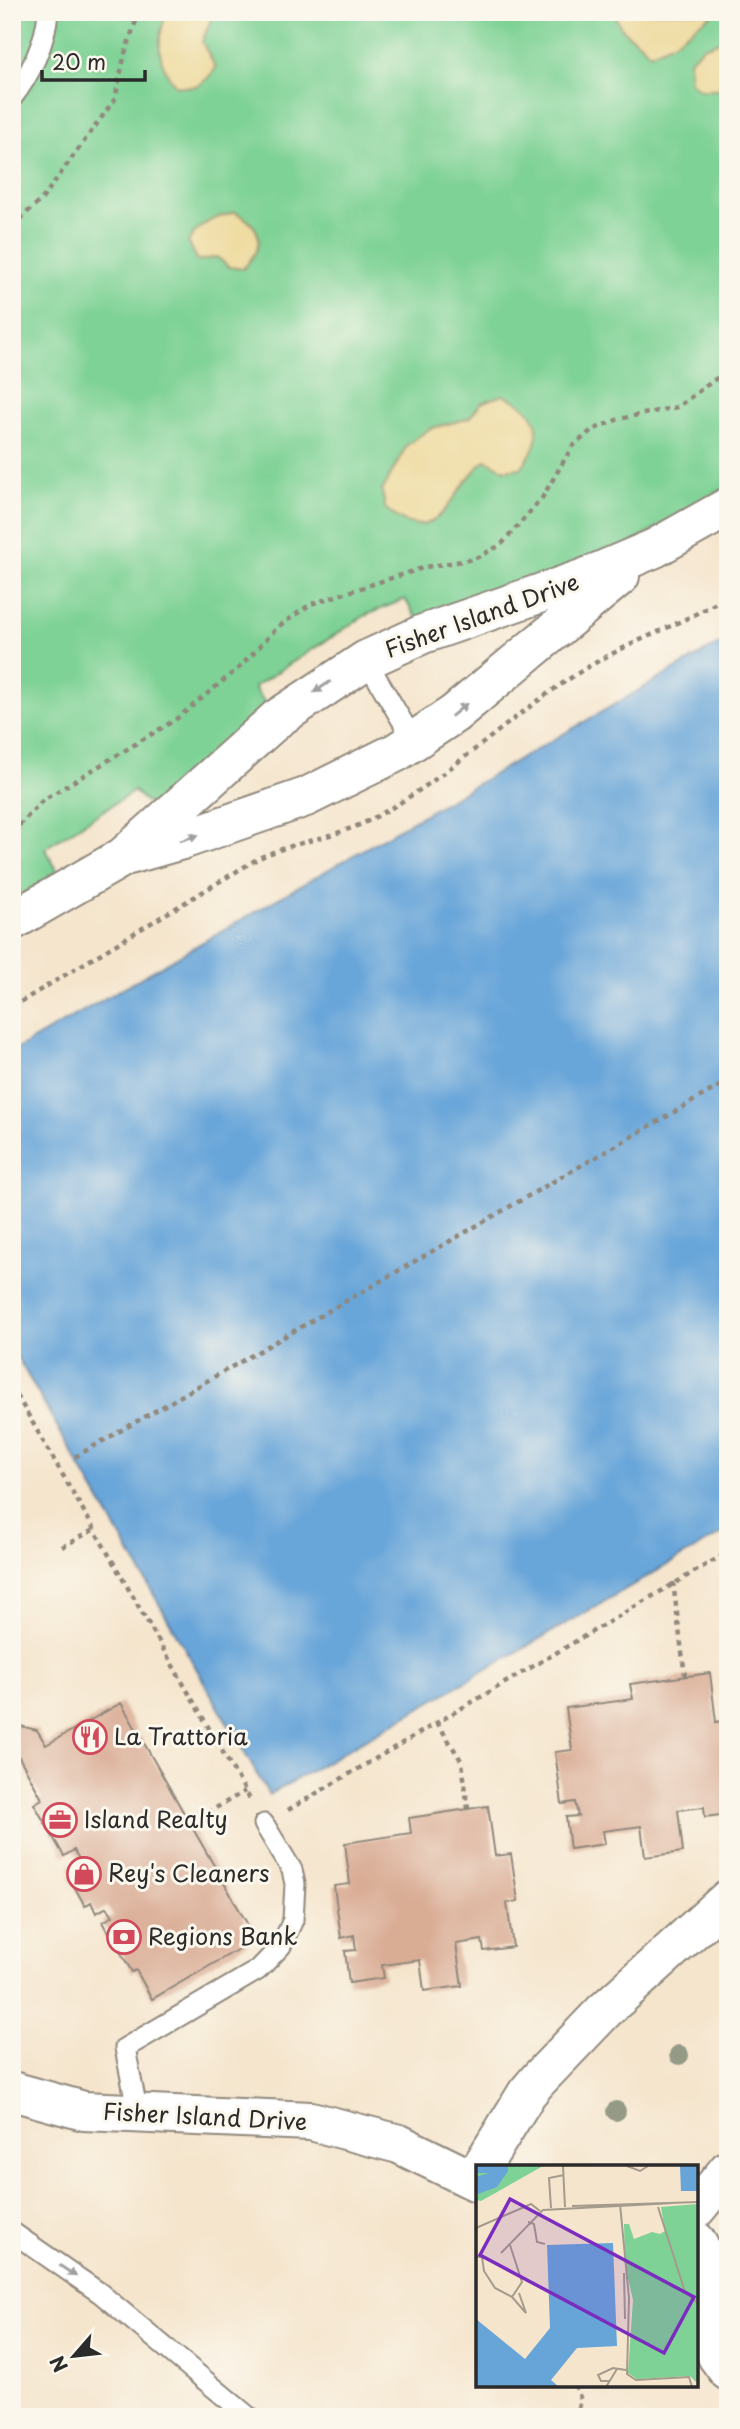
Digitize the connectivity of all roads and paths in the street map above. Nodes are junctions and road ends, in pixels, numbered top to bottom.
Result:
1 (48, 12) edge
2 (139, 12) edge
3 (12, 98) edge
4 (12, 226) edge
5 (728, 370) edge
6 (728, 507) edge
7 (655, 548) junction
8 (494, 609) junction
9 (522, 656) junction
10 (366, 660) junction
11 (414, 741) junction
12 (217, 773) junction
13 (245, 819) junction
14 (12, 833) edge
15 (123, 857) junction
16 (12, 921) edge
17 (728, 1082) edge
18 (12, 1387) edge
19 (75, 1457) dead end
20 (95, 1529) junction
21 (62, 1547) dead end
22 (728, 1552) edge
23 (673, 1582) junction
24 (685, 1676) dead end
25 (438, 1722) junction
26 (245, 1791) junction
27 (468, 1809) dead end
28 (190, 1823) dead end
29 (264, 1824) junction
30 (721, 1917) edge
31 (12, 2091) edge
32 (138, 2114) junction
33 (484, 2165) edge
34 (728, 2170) edge
35 (476, 2175) edge
36 (698, 2207) edge
37 (12, 2232) edge
38 (698, 2244) edge
39 (700, 2323) edge
40 (698, 2371) edge
41 (728, 2371) edge
42 (576, 2387) edge
43 (728, 2389) edge
44 (249, 2417) edge
45 (577, 2417) edge

1 - 3 lane
2 - 4 path
5 - 14 path
6 - 7 street, Fisher Island Drive
7 - 8 street, Fisher Island Drive
7 - 9 street, Fisher Island Drive
8 - 9 street
8 - 10 street, Fisher Island Drive
11 -> 9 street, Fisher Island Drive
10 - 11 lane
10 -> 12 street, Fisher Island Drive
11 - 13 street, Fisher Island Drive
12 - 13 street
12 - 15 street, Fisher Island Drive
15 -> 13 street, Fisher Island Drive
15 - 16 street, Fisher Island Drive
17 - 19 path
18 - 20 path
20 - 21 path
20 - 26 path
22 - 23 path
23 - 24 path
23 - 25 path
25 - 27 path
25 - 29 path
26 - 28 path
26 - 29 path
29 - 32 lane
30 - 33 street, Fisher Island Drive
31 - 32 street, Fisher Island Drive
32 - 35 street, Fisher Island Drive
34 - 36 street
37 -> 44 lane
38 - 39 street
39 - 41 street
40 - 43 street
42 - 45 path

